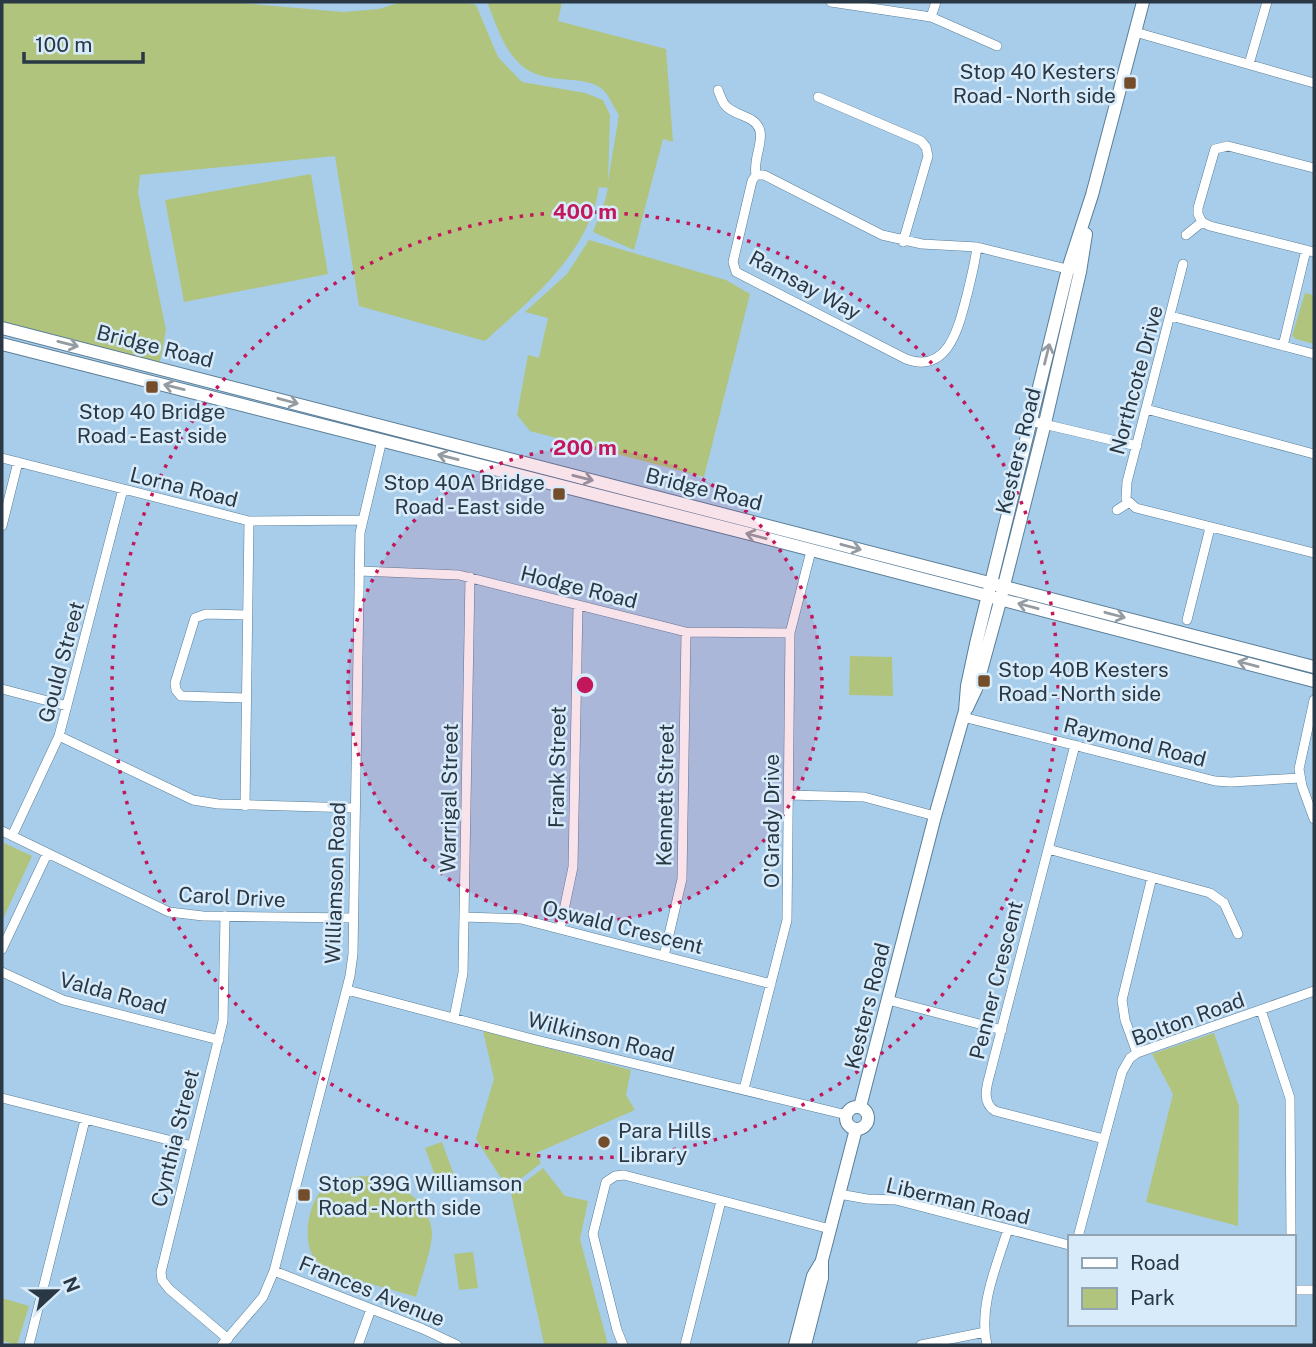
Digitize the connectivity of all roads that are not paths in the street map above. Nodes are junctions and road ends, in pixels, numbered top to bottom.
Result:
1 (831, 2) edge
2 (936, 2) edge
3 (1143, 2) edge
4 (1267, 2) edge
5 (931, 17) junction
6 (1135, 32) junction
7 (997, 46) dead end
8 (1249, 64) junction
9 (1314, 83) edge
10 (718, 90) dead end
11 (818, 97) dead end
12 (1314, 168) edge
13 (756, 175) junction
14 (1202, 222) junction
15 (1186, 235) dead end
16 (903, 242) junction
17 (976, 247) junction
18 (1310, 251) edge
19 (1183, 264) dead end
20 (1074, 270) junction
21 (1171, 316) junction
22 (2, 328) edge
23 (2, 344) edge
24 (1283, 346) junction
25 (1314, 354) edge
26 (261, 394) junction
27 (258, 408) junction
28 (1146, 409) junction
29 (1031, 421) junction
30 (1045, 423) junction
31 (386, 426) junction
32 (383, 440) junction
33 (1137, 446) junction
34 (1314, 454) edge
35 (2, 458) edge
36 (18, 462) junction
37 (516, 467) junction
38 (123, 489) junction
39 (1128, 503) junction
40 (1117, 510) dead end
41 (362, 520) junction
42 (249, 521) junction
43 (2, 526) edge
44 (1210, 528) junction
45 (814, 537) junction
46 (811, 551) junction
47 (1314, 554) edge
48 (1010, 563) junction
49 (359, 571) junction
50 (470, 577) junction
51 (996, 591) junction
52 (1025, 592) junction
53 (578, 605) junction
54 (247, 615) junction
55 (1187, 620) dead end
56 (686, 632) junction
57 (790, 633) junction
58 (1314, 667) edge
59 (1314, 681) edge
60 (2, 689) edge
61 (246, 698) junction
62 (1314, 700) edge
63 (67, 706) junction
64 (964, 714) junction
65 (60, 736) junction
66 (1074, 746) junction
67 (1300, 778) junction
68 (789, 795) junction
69 (245, 806) junction
70 (355, 808) junction
71 (935, 816) junction
72 (1314, 819) edge
73 (2, 831) edge
74 (12, 836) junction
75 (1048, 849) junction
76 (47, 854) junction
77 (1152, 877) junction
78 (225, 916) junction
79 (464, 917) junction
80 (353, 918) junction
81 (561, 929) junction
82 (1238, 934) dead end
83 (2, 949) edge
84 (664, 956) junction
85 (2, 972) edge
86 (771, 984) junction
87 (347, 990) junction
88 (1314, 991) edge
89 (888, 1000) junction
90 (1261, 1010) junction
91 (454, 1018) junction
92 (1002, 1030) junction
93 (219, 1040) junction
94 (1137, 1053) junction
95 (744, 1089) junction
96 (2, 1098) edge
97 (860, 1107) junction
98 (847, 1115) junction
99 (85, 1120) junction
100 (856, 1129) junction
101 (1104, 1139) junction
102 (192, 1146) junction
103 (839, 1194) junction
104 (721, 1201) junction
105 (830, 1229) junction
106 (1007, 1229) junction
107 (1079, 1235) edge
108 (1291, 1235) edge
109 (1068, 1245) edge
110 (822, 1260) junction
111 (274, 1271) junction
112 (1295, 1290) edge
113 (1314, 1290) edge
114 (371, 1309) junction
115 (985, 1332) junction
116 (225, 1342) edge
117 (29, 1345) edge
118 (358, 1345) edge
119 (457, 1345) edge
120 (623, 1345) edge
121 (685, 1345) edge
122 (795, 1345) edge
123 (805, 1345) edge
124 (921, 1345) edge
125 (987, 1345) edge

1 - 5 street
2 - 5 street
3 - 6 main road, Kesters Road
4 - 8 street
5 - 7 street
6 - 8 street
6 - 20 main road, Kesters Road
8 - 9 street
10 - 13 street
11 - 16 street
12 - 14 street
13 - 16 street
13 - 17 street, Ramsay Way
14 - 15 street
14 - 18 street
16 - 17 street
17 - 20 street
18 - 24 street
19 - 21 street, Northcote Drive
29 -> 20 main road, Kesters Road
20 - 30 main road, Kesters Road
21 - 24 street
21 - 28 street, Northcote Drive
22 -> 26 main road, Bridge Road
27 -> 23 main road, Bridge Road
24 - 25 street
26 - 27 main road
26 -> 31 main road, Bridge Road
27 - 32 main road, Bridge Road
28 - 33 street, Northcote Drive
28 - 34 street
29 - 30 street
29 - 51 main road, Kesters Road
30 - 33 street
30 - 48 main road, Kesters Road
31 - 32 main road
31 - 37 main road, Bridge Road
37 -> 32 main road, Bridge Road
32 - 41 street, Williamson Road
33 - 39 street, Northcote Drive
35 - 36 street, Lorna Road
36 - 38 street, Lorna Road
36 - 43 street
37 -> 45 main road, Bridge Road
46 -> 37 main road, Bridge Road
38 - 42 street, Lorna Road
38 - 63 street, Gould Street
39 - 40 street
39 - 44 street
41 - 42 street, Lorna Road
41 - 49 street, Williamson Road
42 - 54 street
44 - 47 street
44 - 55 street
45 - 46 main road
45 -> 51 main road, Bridge Road
46 - 51 main road, Bridge Road
46 - 57 street, O'Grady Drive
48 - 51 main road, Kesters Road
48 - 52 main road
49 - 50 street, Hodge Road
49 - 70 street, Williamson Road
50 - 53 street, Hodge Road
50 - 79 street, Warrigal Street
51 - 52 main road, Bridge Road
59 -> 51 main road, Bridge Road
51 - 64 main road, Kesters Road
52 -> 58 main road, Bridge Road
53 - 56 street, Hodge Road
53 - 81 street, Frank Street
54 - 61 street
54 - 61 street
56 - 57 street, Hodge Road
56 - 84 street, Kennett Street
57 - 68 street, O'Grady Drive
60 - 63 street
61 - 69 street
62 - 67 street
63 - 65 street, Gould Street
64 - 66 street, Raymond Road
64 - 71 main road, Kesters Road
65 - 69 street
65 - 74 street, Gould Street
66 - 67 street, Raymond Road
66 - 75 street, Penner Crescent
67 - 72 street
68 - 71 street
68 - 86 street, O'Grady Drive
69 - 70 street
70 - 80 street, Williamson Road
71 - 89 main road, Kesters Road
73 - 74 street, Carol Drive
74 - 76 street, Carol Drive
75 - 77 street
75 - 92 street, Penner Crescent
76 - 78 street, Carol Drive
76 - 83 street
77 - 82 street
77 - 94 street
78 - 80 street, Carol Drive
78 - 93 street, Cynthia Street
79 - 81 street, Oswald Crescent
79 - 91 street, Warrigal Street
80 - 87 street, Williamson Road
81 - 84 street, Oswald Crescent
84 - 86 street, Oswald Crescent
85 - 93 street, Valda Road
86 - 95 street, O'Grady Drive
87 - 91 street, Wilkinson Road
87 - 111 street, Williamson Road
88 - 90 street, Bolton Road
89 - 92 street
89 - 97 main road, Kesters Road
90 - 94 street, Bolton Road
90 - 108 street
91 - 95 street, Wilkinson Road
92 - 101 street, Penner Crescent
93 - 102 street, Cynthia Street
94 - 101 street, Bolton Road
95 - 98 street, Wilkinson Road
96 - 99 street
97 - 98 main road
97 - 100 main road
98 - 100 main road
99 - 102 street
99 - 117 street
100 - 103 main road
101 - 107 street, Bolton Road
102 - 116 street, Cynthia Street
103 - 105 main road
103 - 106 street, Liberman Road
104 - 105 street
104 - 120 street
104 - 121 street
105 - 110 main road
106 - 109 street, Liberman Road
106 - 115 street
110 - 122 main road
110 - 123 main road
111 - 114 street, Frances Avenue
111 - 116 street, Williamson Road
112 - 113 street
114 - 118 street
114 - 119 street, Frances Avenue
115 - 124 street
115 - 125 street

